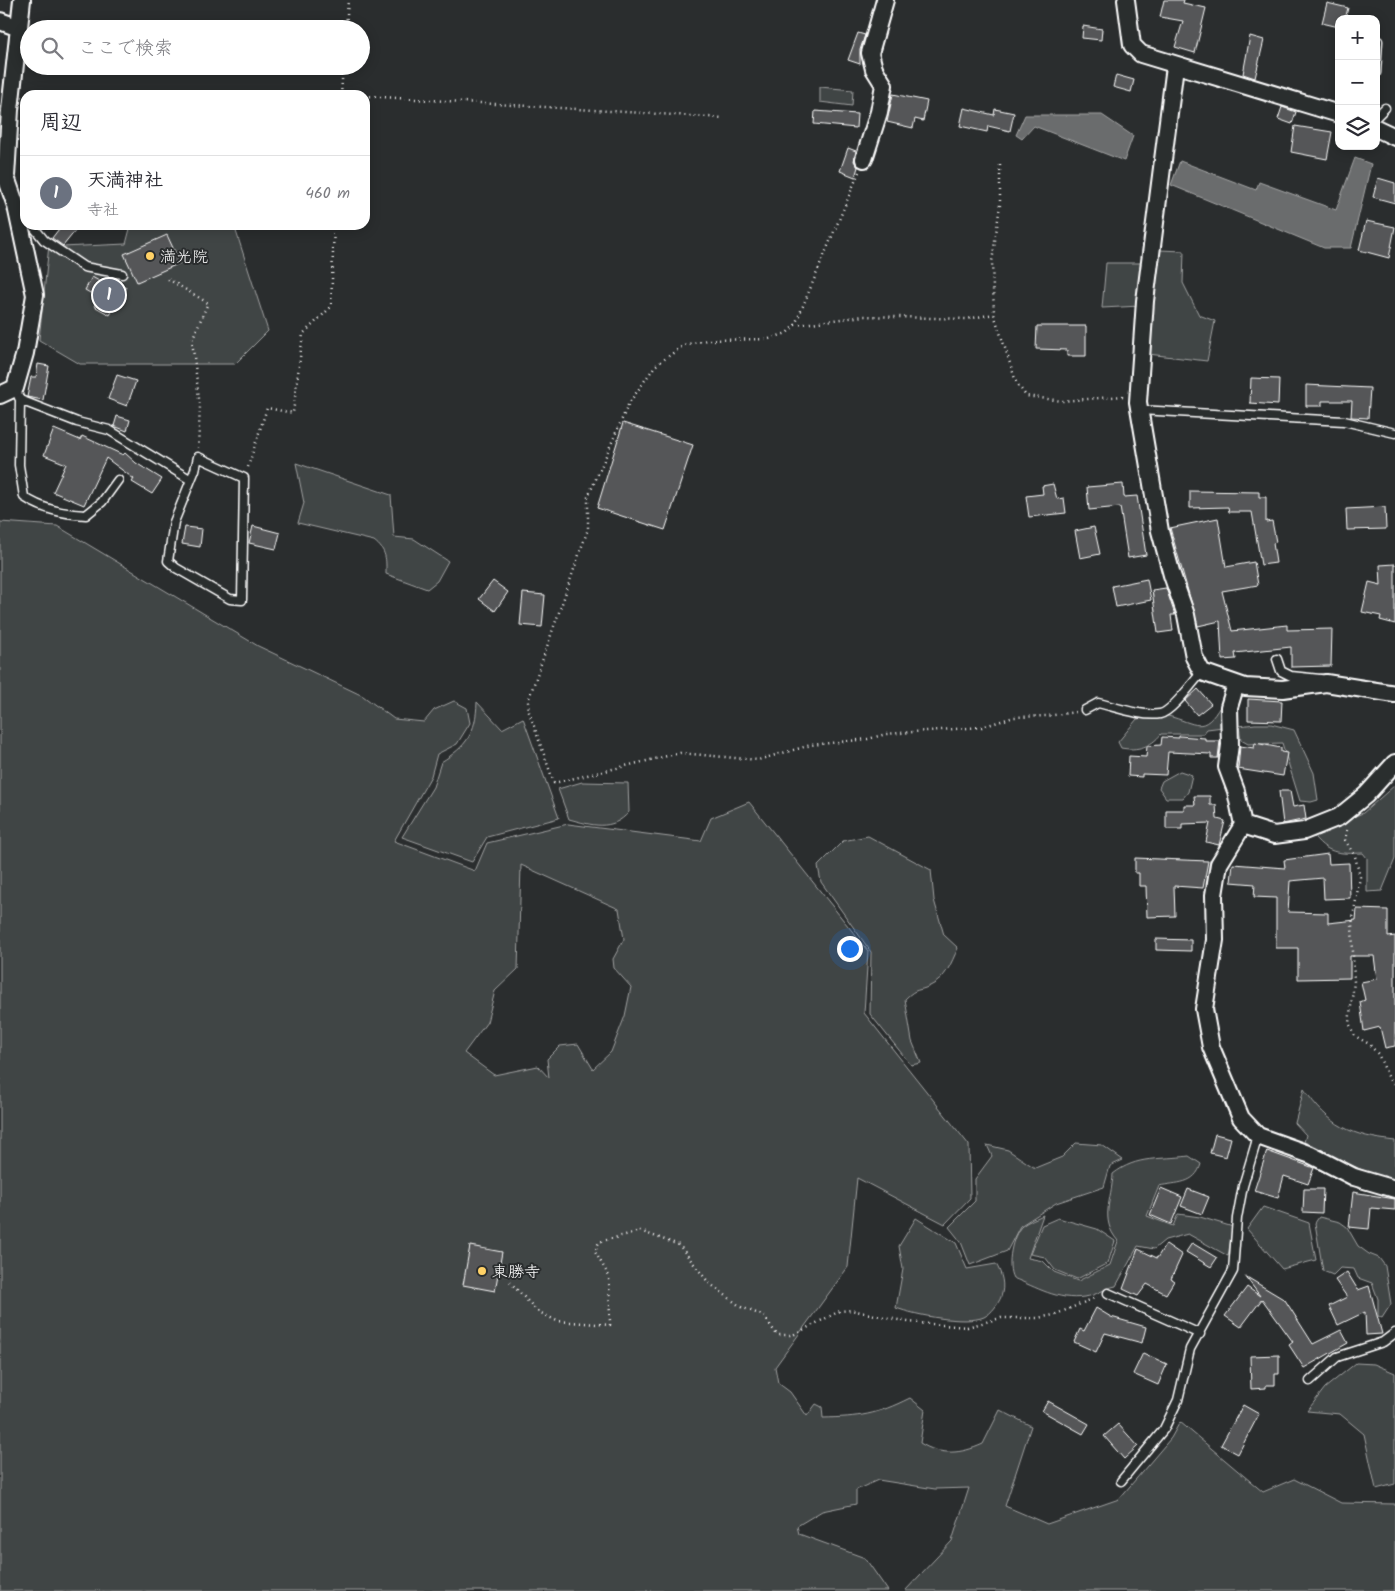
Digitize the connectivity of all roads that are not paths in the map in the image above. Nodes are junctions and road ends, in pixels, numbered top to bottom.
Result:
1 (22, 0) edge
2 (886, 0) edge
3 (1126, 0) edge
4 (0, 21) edge
5 (19, 28) junction
6 (1175, 66) junction
7 (1385, 108) dead end
8 (1335, 113) edge
9 (1380, 113) edge
10 (1380, 130) edge
11 (1395, 137) edge
12 (864, 159) road end
13 (20, 209) edge
14 (24, 230) edge
15 (36, 230) edge
16 (122, 274) dead end
17 (17, 394) junction
18 (0, 396) edge
19 (1138, 402) junction
20 (1395, 433) edge
21 (118, 480) dead end
22 (191, 480) junction
23 (1277, 659) dead end
24 (1202, 672) junction
25 (1326, 683) junction
26 (1236, 684) junction
27 (1395, 694) edge
28 (1085, 710) road end
29 (1395, 763) edge
30 (1244, 824) junction
31 (1258, 1136) junction
32 (1395, 1189) edge
33 (1108, 1293) road end
34 (1200, 1334) junction
35 (1395, 1334) edge
36 (1310, 1381) dead end
37 (1121, 1481) dead end

1 - 5 street
2 - 12 street
3 - 6 street
4 - 5 street
5 - 13 street
6 - 8 street
6 - 19 street
7 - 9 lane
10 - 11 street
14 - 17 street
15 - 16 lane
17 - 18 street
17 - 21 lane
17 - 22 lane
19 - 20 lane
19 - 24 street
22 - 22 lane
23 - 25 lane
24 - 26 street
24 - 28 lane
25 - 26 street
25 - 27 street
26 - 30 street
29 - 30 street
30 - 31 street
31 - 32 street
31 - 34 lane
33 - 34 lane
34 - 37 lane
35 - 36 lane

